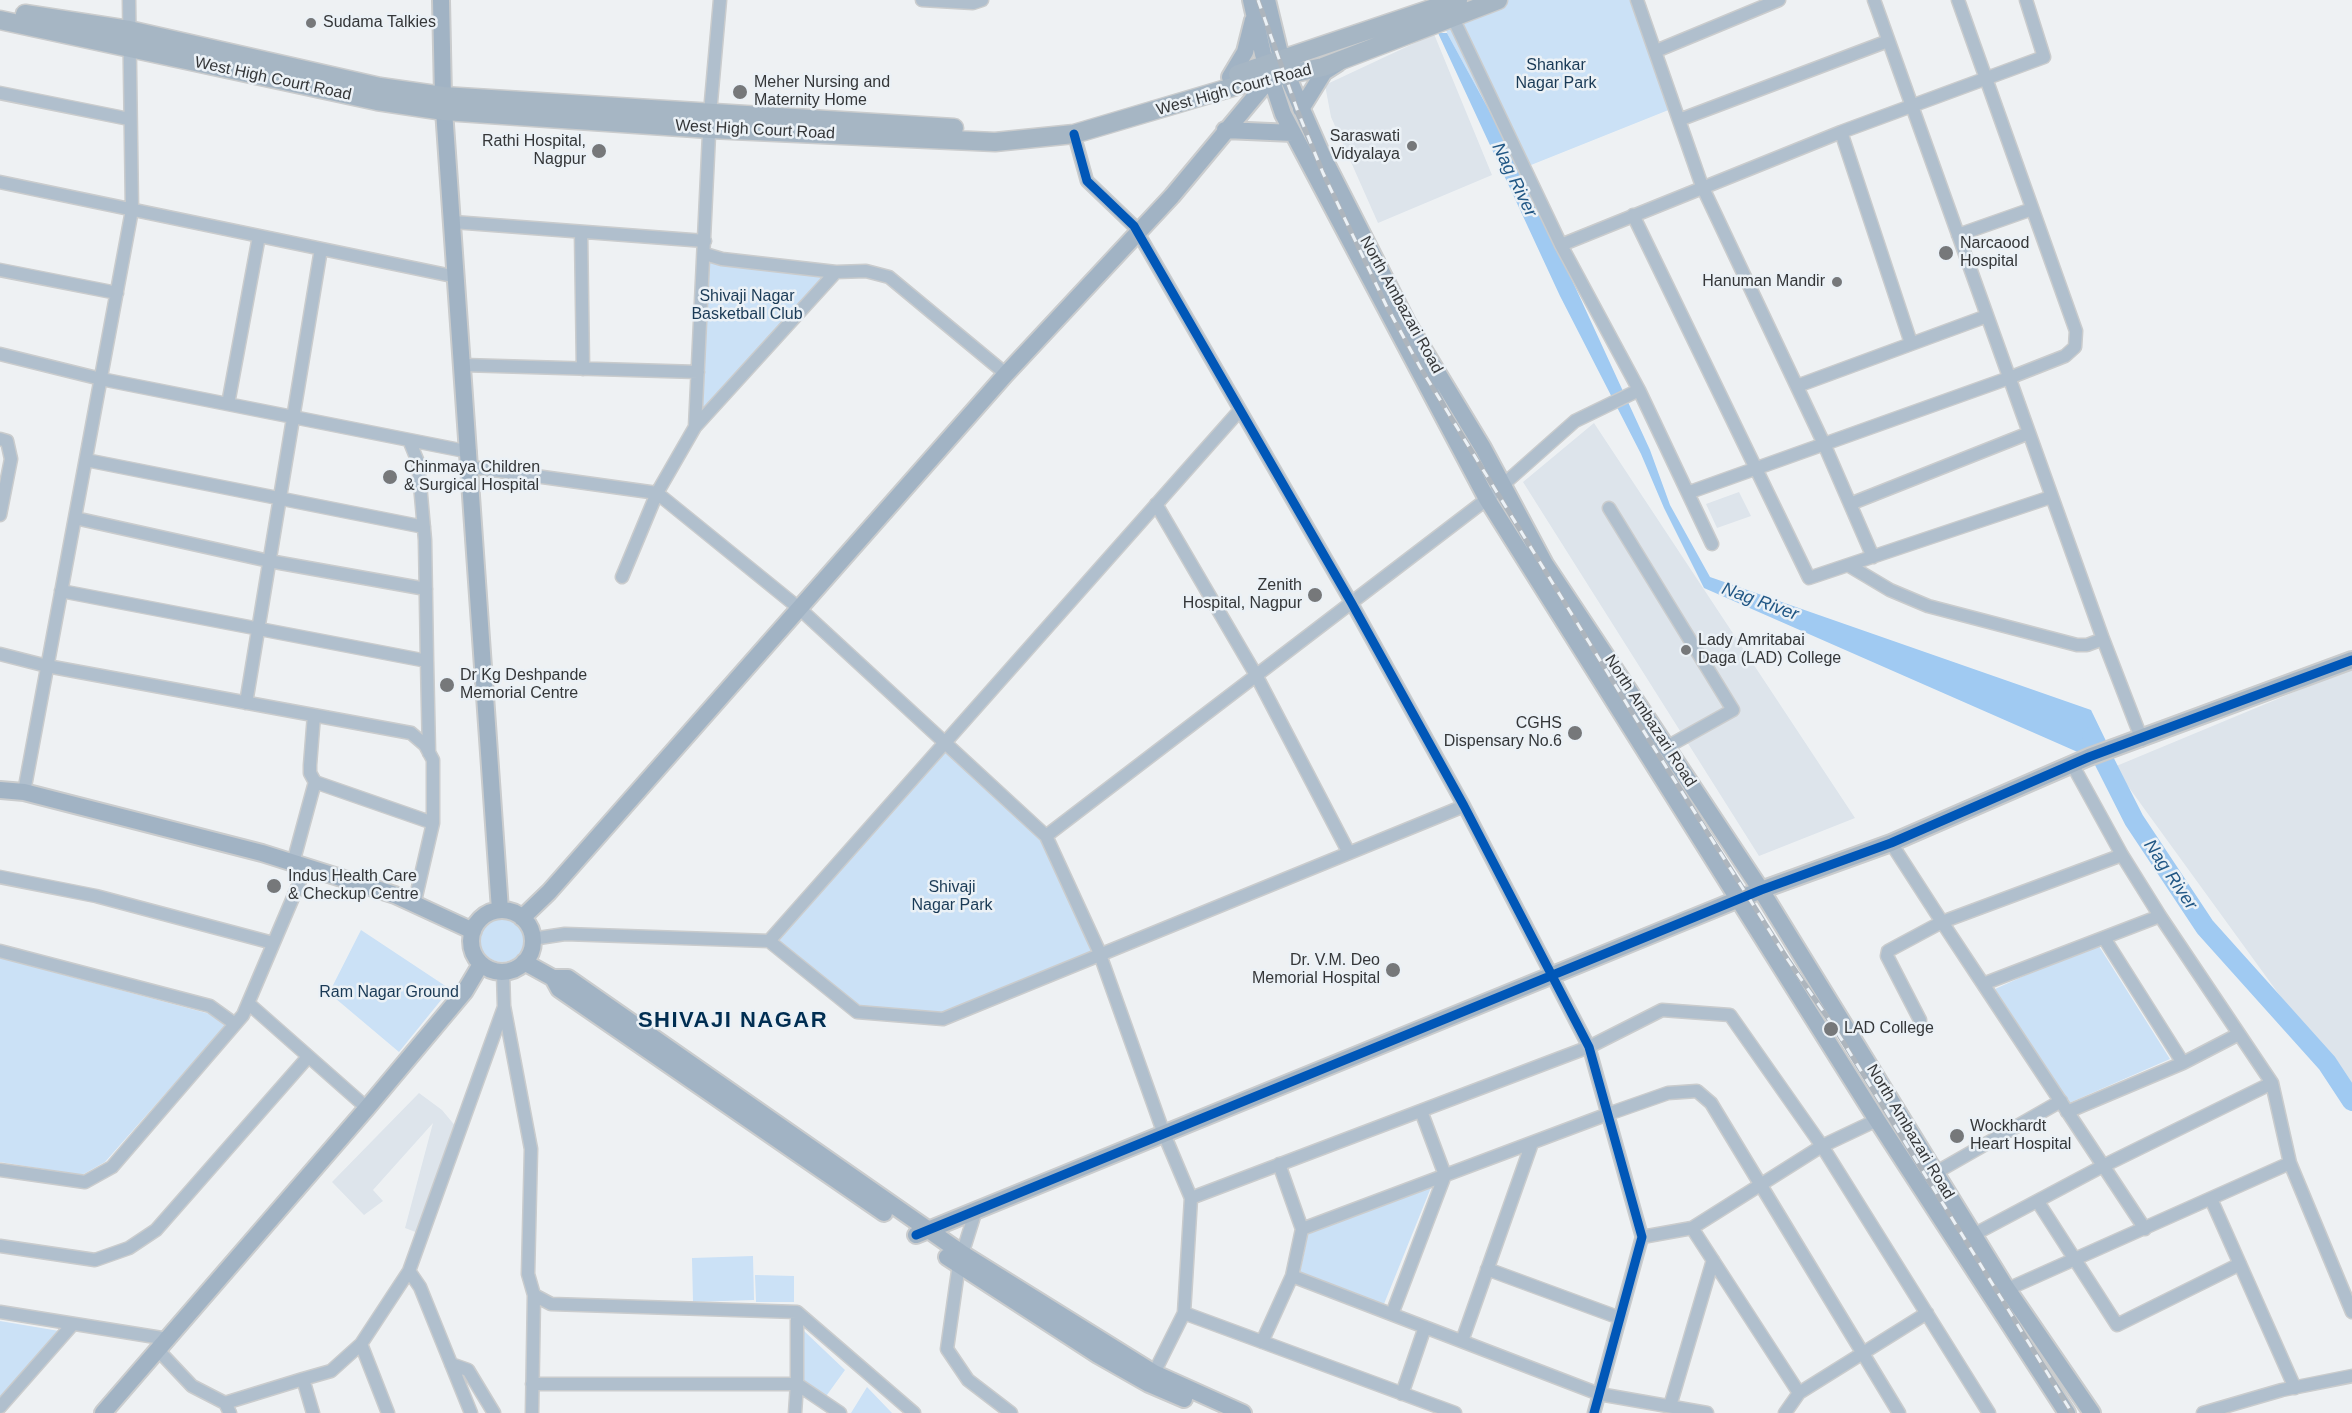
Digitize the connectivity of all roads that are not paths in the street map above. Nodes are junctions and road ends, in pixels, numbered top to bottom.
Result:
1 (129, 0) edge
2 (441, 0) edge
3 (720, 0) edge
4 (922, 0) edge
5 (1267, 0) edge
6 (1498, 0) edge
7 (1637, 0) edge
8 (1779, 0) edge
9 (1874, 0) edge
10 (1958, 0) edge
11 (2026, 0) edge
12 (976, 1) edge
13 (1451, 5) edge
14 (1253, 7) edge
15 (0, 9) edge
16 (0, 20) edge
17 (129, 39) junction
18 (1888, 41) junction
19 (1656, 51) junction
20 (1349, 57) junction
21 (1271, 71) junction
22 (1230, 77) junction
23 (1986, 79) junction
24 (0, 93) edge
25 (444, 103) junction
26 (1912, 106) junction
27 (1301, 109) junction
28 (129, 119) junction
29 (1679, 120) junction
30 (710, 121) junction
31 (1226, 130) junction
32 (1841, 132) junction
33 (1293, 133) junction
34 (1074, 134) junction
35 (0, 182) edge
36 (1702, 186) junction
37 (2032, 209) junction
38 (132, 210) junction
39 (1633, 215) junction
40 (453, 222) junction
41 (1137, 231) junction
42 (581, 232) junction
43 (1958, 235) junction
44 (259, 236) junction
45 (1561, 245) junction
46 (705, 248) junction
47 (321, 249) junction
48 (0, 270) edge
49 (836, 272) junction
50 (457, 277) junction
51 (117, 293) junction
52 (1987, 316) junction
53 (1911, 344) junction
54 (0, 354) edge
55 (463, 365) junction
56 (583, 369) junction
57 (698, 372) junction
58 (1006, 374) junction
59 (2009, 378) junction
60 (101, 379) junction
61 (1797, 386) junction
62 (1637, 391) junction
63 (228, 404) junction
64 (1240, 410) junction
65 (292, 417) junction
66 (695, 427) junction
67 (2029, 433) junction
68 (0, 439) edge
69 (409, 440) junction
70 (1824, 444) junction
71 (86, 459) junction
72 (470, 459) junction
73 (1754, 469) junction
74 (1502, 483) junction
75 (1690, 492) junction
76 (657, 493) junction
77 (2051, 497) junction
78 (279, 498) junction
79 (1486, 499) junction
80 (1156, 504) junction
81 (1850, 504) junction
82 (1609, 508) dead end
83 (0, 510) edge
84 (75, 518) junction
85 (424, 527) junction
86 (1712, 544) dead end
87 (1873, 557) junction
88 (269, 561) junction
89 (1848, 565) junction
90 (622, 577) dead end
91 (426, 589) junction
92 (61, 591) junction
93 (1351, 602) junction
94 (800, 609) junction
95 (258, 629) junction
96 (2103, 639) junction
97 (0, 654) edge
98 (2352, 660) edge
99 (427, 662) junction
100 (47, 666) junction
101 (1256, 675) junction
102 (246, 703) junction
103 (314, 715) junction
104 (2142, 740) junction
105 (944, 743) junction
106 (1666, 747) junction
107 (429, 753) junction
108 (2073, 764) junction
109 (315, 782) junction
110 (0, 790) edge
111 (24, 792) junction
112 (1464, 806) junction
113 (433, 823) junction
114 (1046, 836) junction
115 (1891, 843) junction
116 (1348, 854) junction
117 (2122, 855) junction
118 (299, 865) junction
119 (0, 877) edge
120 (1761, 890) junction
121 (1738, 899) junction
122 (414, 905) junction
123 (500, 910) junction
124 (2160, 916) junction
125 (522, 918) junction
126 (1942, 922) junction
127 (473, 931) junction
128 (532, 939) junction
129 (2104, 939) junction
130 (769, 940) junction
131 (273, 943) junction
132 (0, 951) edge
133 (1100, 955) junction
134 (524, 962) junction
135 (481, 964) junction
136 (503, 972) junction
137 (1552, 975) junction
138 (1983, 984) junction
139 (248, 1003) junction
140 (504, 1006) junction
141 (1920, 1020) dead end
142 (236, 1024) junction
143 (2239, 1034) junction
144 (1589, 1047) junction
145 (308, 1057) junction
146 (2183, 1063) junction
147 (2272, 1083) junction
148 (2064, 1106) junction
149 (367, 1108) junction
150 (1421, 1111) junction
151 (1608, 1114) junction
152 (1877, 1120) junction
153 (1164, 1134) junction
154 (1532, 1143) junction
155 (1822, 1146) junction
156 (2290, 1163) junction
157 (1279, 1164) junction
158 (2103, 1166) junction
159 (0, 1170) edge
160 (1935, 1173) junction
161 (1445, 1175) junction
162 (1759, 1185) junction
163 (1191, 1198) junction
164 (2211, 1199) junction
165 (2038, 1202) junction
166 (976, 1210) junction
167 (1692, 1228) junction
168 (1302, 1229) junction
169 (2145, 1229) junction
170 (922, 1232) junction
171 (1974, 1235) junction
172 (1642, 1238) junction
173 (0, 1246) edge
174 (961, 1259) junction
175 (1713, 1260) junction
176 (2074, 1261) junction
177 (2240, 1264) junction
178 (1487, 1269) junction
179 (409, 1271) junction
180 (1292, 1276) junction
181 (2000, 1293) junction
182 (534, 1295) junction
183 (0, 1312) edge
184 (797, 1312) junction
185 (2352, 1312) edge
186 (1184, 1313) junction
187 (1927, 1313) junction
188 (1392, 1314) junction
189 (1620, 1318) junction
190 (73, 1324) junction
191 (1425, 1327) junction
192 (1462, 1341) junction
193 (1262, 1342) junction
194 (361, 1344) junction
195 (163, 1345) junction
196 (1862, 1352) junction
197 (451, 1364) junction
198 (2352, 1376) edge
199 (303, 1378) junction
200 (1151, 1378) junction
201 (532, 1384) junction
202 (797, 1384) junction
203 (2295, 1388) junction
204 (1799, 1393) junction
205 (1402, 1394) junction
206 (1599, 1394) junction
207 (1670, 1406) junction
208 (0, 1407) edge
209 (227, 1408) edge
210 (103, 1413) edge
211 (313, 1413) edge
212 (388, 1413) edge
213 (471, 1413) edge
214 (494, 1413) edge
215 (532, 1413) edge
216 (795, 1413) edge
217 (840, 1413) edge
218 (914, 1413) edge
219 (1011, 1413) edge
220 (1216, 1413) edge
221 (1243, 1413) edge
222 (1455, 1413) edge
223 (1594, 1413) edge
224 (1707, 1413) edge
225 (1785, 1413) edge
226 (1899, 1413) edge
227 (1989, 1413) edge
228 (2067, 1413) edge
229 (2092, 1413) edge
230 (2205, 1413) edge

1 - 17 street
2 - 25 street
3 - 30 street
4 - 12 street
5 - 21 street, North Ambazari Road
6 - 13 main road, West High Court Road
7 - 19 street
8 - 19 street
9 - 18 street
10 - 23 street
11 - 23 street
13 - 20 main road, West High Court Road
13 - 21 main road, West High Court Road
13 - 45 street
14 - 21 street, North Ambazari Road
14 - 22 street
15 - 17 main road, West High Court Road
16 - 17 main road, West High Court Road
17 - 25 main road, West High Court Road
17 - 28 street
18 - 26 street
18 - 29 street
19 - 29 street
20 - 21 main road, West High Court Road
20 - 27 street
21 - 22 main road, West High Court Road
21 - 27 street, North Ambazari Road
21 - 31 street
21 - 33 street, North Ambazari Road
21 - 34 main road, West High Court Road
22 - 30 main road, West High Court Road
23 - 26 street
23 - 37 street
24 - 28 street
25 - 30 main road, West High Court Road
25 - 40 street
26 - 32 street
26 - 43 street
27 - 74 street, North Ambazari Road
28 - 38 street
29 - 36 street
30 - 34 main road, West High Court Road
30 - 46 street
31 - 33 street
31 - 41 street
32 - 36 street
32 - 53 street
33 - 79 street, North Ambazari Road
34 - 41 street
35 - 38 street
36 - 39 street
36 - 61 street
37 - 43 street
37 - 59 street
38 - 44 street
38 - 51 street
39 - 45 street
39 - 73 street
40 - 42 street
40 - 50 street
41 - 58 street
41 - 64 street
42 - 46 street
42 - 56 street
43 - 52 street
44 - 47 street
44 - 63 street
45 - 62 street
46 - 49 street
46 - 57 street
47 - 50 street
47 - 65 street
48 - 51 street
49 - 58 street
49 - 66 street
50 - 55 street
51 - 60 street
52 - 53 street
52 - 59 street
53 - 61 street
54 - 60 street
55 - 56 street
55 - 72 street
56 - 57 street
57 - 66 street
58 - 94 street
59 - 67 street
59 - 70 street
60 - 63 street
60 - 71 street
61 - 70 street
62 - 74 street
62 - 75 street
63 - 65 street
64 - 80 street
64 - 93 street
65 - 69 street
65 - 78 street
66 - 76 street
67 - 77 street
67 - 81 street
68 - 83 street
69 - 72 street
69 - 85 street
70 - 73 street
70 - 81 street
71 - 78 street
71 - 84 street
72 - 76 street
72 - 123 street
73 - 75 street
73 - 89 street
74 - 79 street
74 - 106 street, North Ambazari Road
75 - 86 street
76 - 90 street
76 - 94 street
77 - 87 street
77 - 96 street
78 - 85 street
78 - 88 street
79 - 93 street
79 - 121 street, North Ambazari Road
80 - 101 street
80 - 105 street
81 - 87 street
82 - 106 street
84 - 88 street
84 - 92 street
85 - 91 street
87 - 89 street
88 - 91 street
88 - 95 street
89 - 96 street
91 - 99 street
92 - 95 street
92 - 100 street
93 - 101 street
93 - 112 street
94 - 105 street
94 - 125 street
95 - 99 street
95 - 102 street
96 - 104 street
97 - 100 street
98 - 104 street
99 - 107 street
100 - 102 street
100 - 111 street
101 - 114 street
101 - 116 street
102 - 103 street
103 - 107 street
103 - 109 street
104 - 108 street
105 - 114 street
105 - 130 street
106 - 120 street, North Ambazari Road
107 - 113 street
108 - 115 street
108 - 117 street
109 - 113 street
109 - 118 street
110 - 111 street
111 - 118 street
112 - 116 street
112 - 137 street
113 - 122 street
114 - 133 street
115 - 120 street
115 - 126 street
116 - 133 street
117 - 124 street
117 - 126 street
118 - 122 street
118 - 131 street
119 - 131 street
120 - 121 street
120 - 160 street, North Ambazari Road
121 - 137 street
121 - 152 street, North Ambazari Road
122 - 127 street
123 - 125 street
123 - 127 street
124 - 129 street
124 - 143 street
125 - 128 street
126 - 138 street
126 - 141 street
127 - 135 street
128 - 130 street
128 - 134 street
129 - 138 street
129 - 146 street
130 - 133 street
131 - 139 street
132 - 142 street
133 - 153 street
134 - 136 street
134 - 170 street
135 - 136 street
135 - 149 street
136 - 140 street
137 - 144 street
137 - 153 street
138 - 148 street
139 - 142 street
139 - 145 street
140 - 179 street
140 - 182 street
142 - 159 street
143 - 146 street
143 - 147 street
144 - 150 street
144 - 151 street
144 - 155 street
145 - 149 street
145 - 173 street
146 - 148 street
147 - 156 street
147 - 158 street
148 - 158 street
148 - 160 street
149 - 195 street
150 - 157 street
150 - 161 street
151 - 154 street
151 - 162 street
151 - 172 street
152 - 155 street
152 - 181 street, North Ambazari Road
153 - 163 street
153 - 166 street
154 - 161 street
154 - 178 street
155 - 162 street
155 - 187 street
156 - 164 street
156 - 185 street
157 - 163 street
157 - 168 street
158 - 165 street
158 - 169 street
160 - 171 street, North Ambazari Road
161 - 168 street
161 - 188 street
162 - 167 street
162 - 196 street
163 - 186 street
164 - 169 street
164 - 177 street
165 - 171 street
165 - 176 street
166 - 170 street
166 - 174 street
167 - 172 street
167 - 175 street
168 - 180 street
169 - 176 street
170 - 174 street
171 - 181 street, North Ambazari Road
172 - 189 street
174 - 200 street
174 - 219 street
175 - 204 street
175 - 207 street
176 - 177 street
176 - 181 street
177 - 203 street
178 - 189 street
178 - 192 street
179 - 194 street
179 - 197 street
180 - 188 street
180 - 193 street
181 - 228 street, North Ambazari Road
181 - 229 street, North Ambazari Road
182 - 184 street
182 - 201 street
183 - 190 street
184 - 202 street
184 - 218 street
186 - 193 street
186 - 200 street
187 - 196 street
187 - 227 street
188 - 191 street
189 - 206 street
190 - 195 street
190 - 208 street
191 - 192 street
191 - 205 street
192 - 206 street
193 - 205 street
194 - 199 street
194 - 212 street
195 - 209 street
195 - 210 street
196 - 204 street
196 - 226 street
197 - 213 street
197 - 214 street
198 - 203 street
199 - 209 street
199 - 211 street
200 - 220 street
200 - 221 street
201 - 202 street
201 - 215 street
202 - 216 street
202 - 217 street
203 - 230 street
204 - 225 street
205 - 222 street
206 - 207 street
206 - 223 street
207 - 224 street

